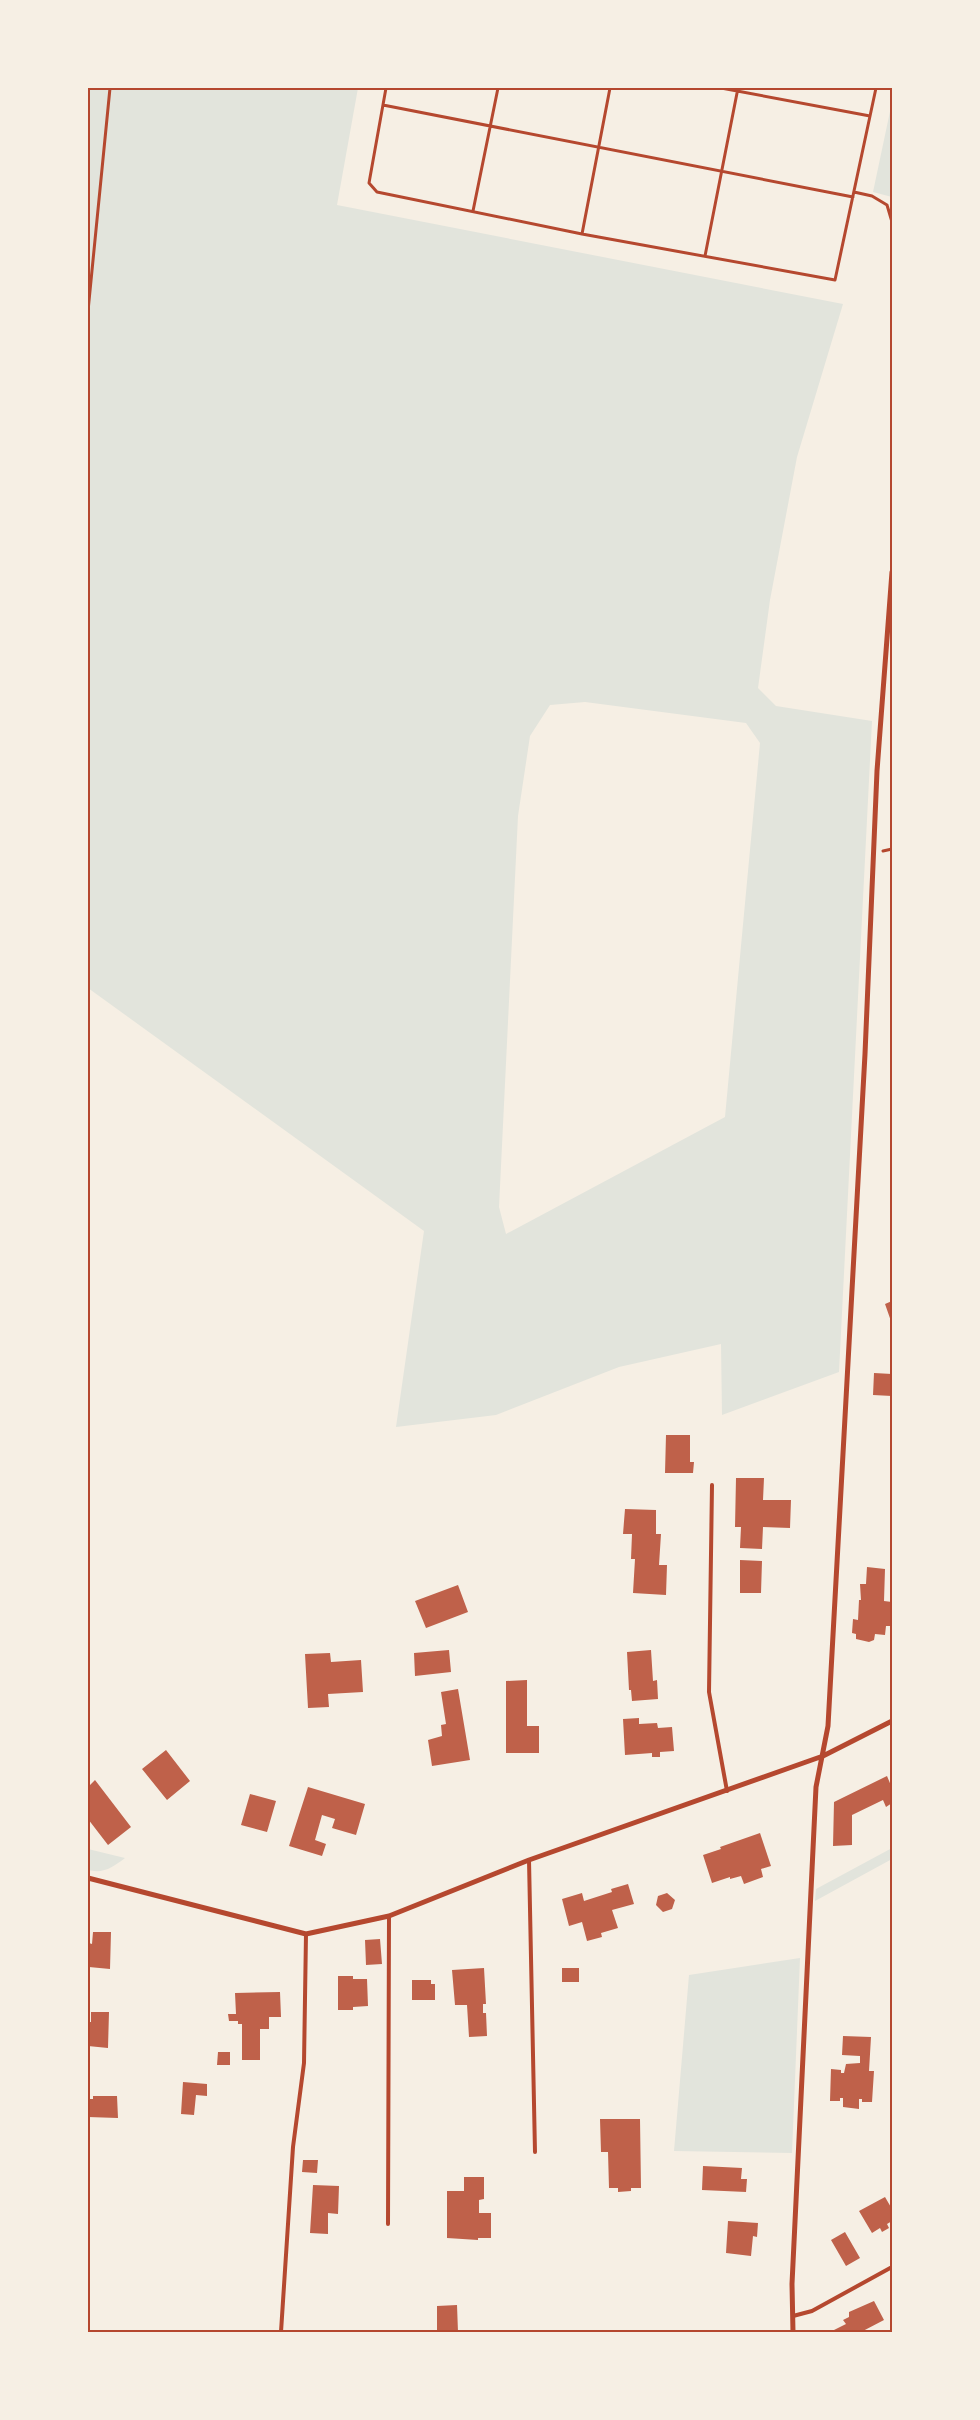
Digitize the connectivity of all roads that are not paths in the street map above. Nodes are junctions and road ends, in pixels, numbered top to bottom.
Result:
1 (892, 572) edge
2 (712, 1485) dead end
3 (892, 1721) edge
4 (823, 1756) junction
5 (727, 1791) junction
6 (529, 1860) junction
7 (88, 1878) edge
8 (389, 1916) junction
9 (306, 1934) junction
10 (535, 2152) dead end
11 (388, 2224) dead end
12 (892, 2266) edge
13 (793, 2316) junction
14 (281, 2332) edge
15 (793, 2332) edge

1 - 4 street
2 - 5 lane
3 - 4 street
4 - 5 street
4 - 13 street
5 - 6 street
6 - 8 street
6 - 10 lane
7 - 9 street
8 - 9 street
8 - 11 lane
9 - 14 lane
12 - 13 lane
13 - 15 street

